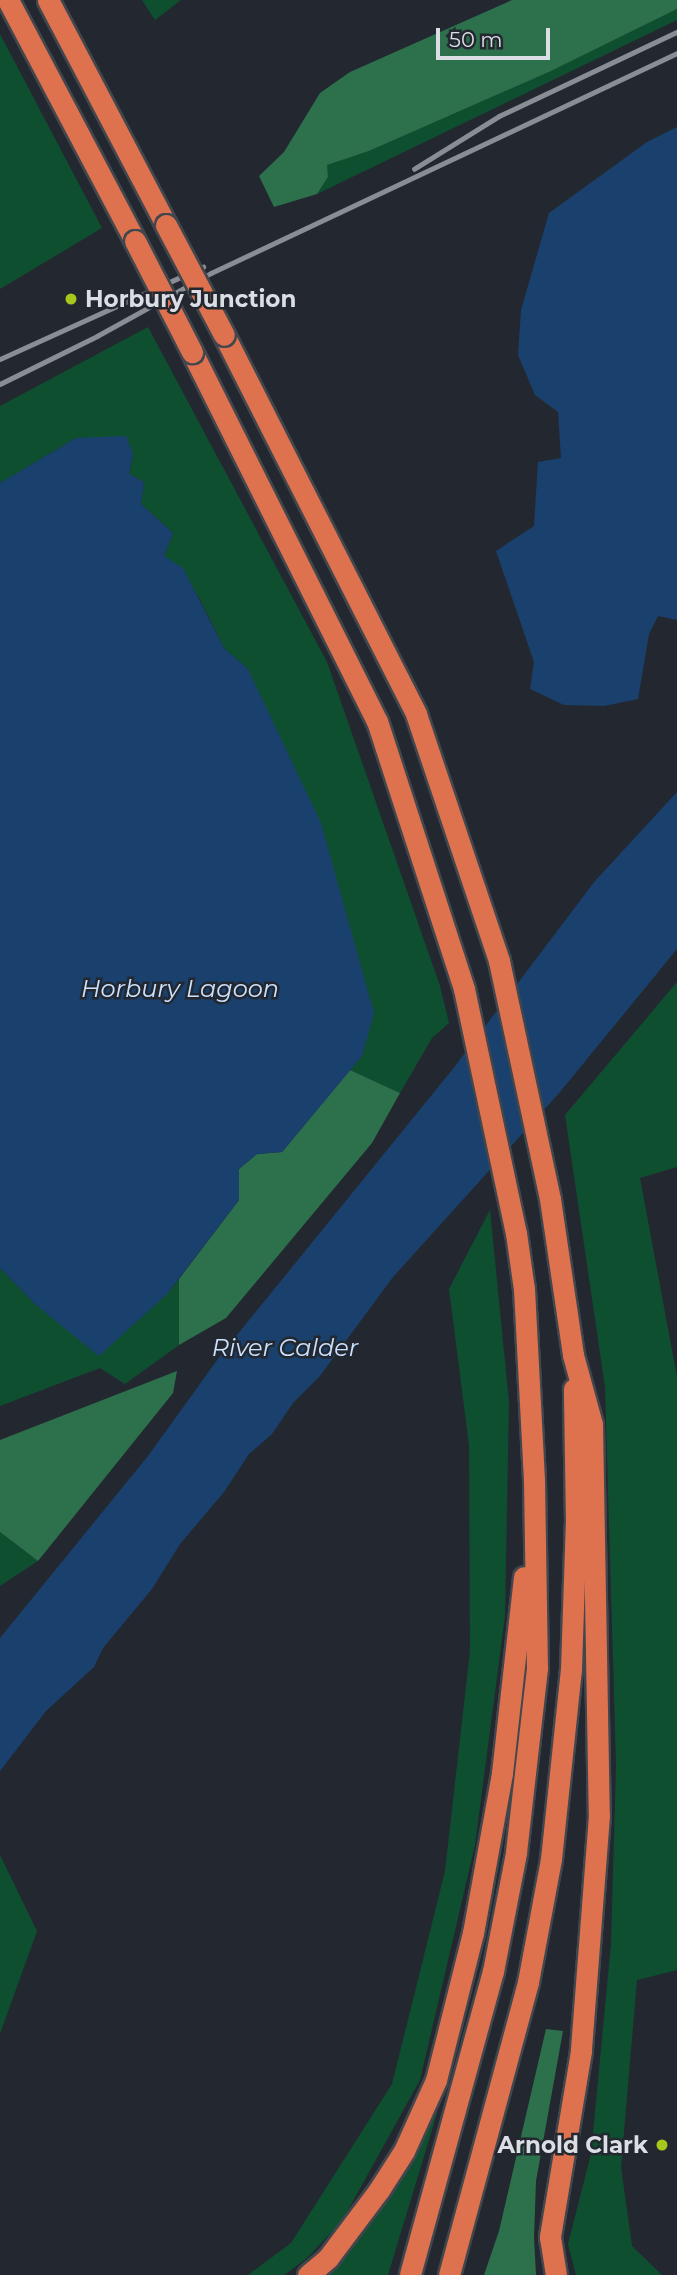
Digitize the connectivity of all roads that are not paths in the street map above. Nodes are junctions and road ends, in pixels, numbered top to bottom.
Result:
1 (8, 0) edge
2 (48, 0) edge
3 (573, 1355) junction
4 (534, 1480) junction
5 (308, 2275) edge
6 (410, 2275) edge
7 (449, 2275) edge
8 (556, 2275) edge

1 - 4 highway, bridge
2 - 3 highway, bridge
3 - 7 highway
3 - 8 highway
4 - 5 highway
4 - 6 highway

